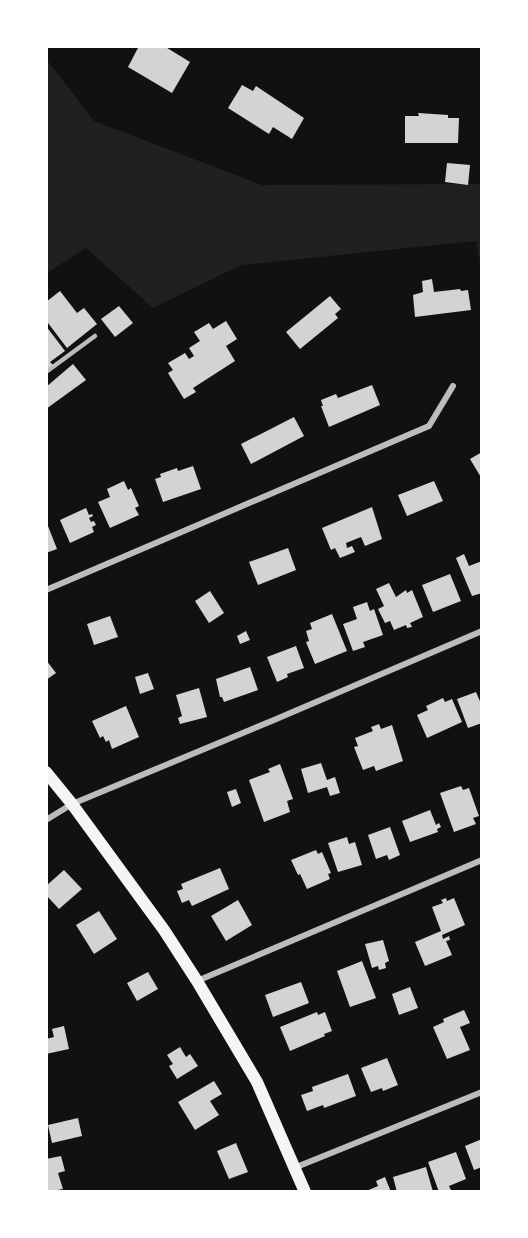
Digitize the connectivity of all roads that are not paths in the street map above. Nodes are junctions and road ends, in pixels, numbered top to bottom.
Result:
1 (95, 336) dead end
2 (46, 372) edge
3 (453, 386) dead end
4 (46, 590) edge
5 (482, 631) edge
6 (46, 772) edge
7 (72, 804) junction
8 (46, 820) edge
9 (482, 860) edge
10 (197, 981) junction
11 (482, 1092) edge
12 (294, 1168) junction
13 (305, 1191) edge

1 - 2 lane
3 - 4 street
5 - 7 street
6 - 7 main road
7 - 8 street
7 - 10 main road
9 - 10 street
10 - 12 main road
11 - 12 street
12 - 13 main road

